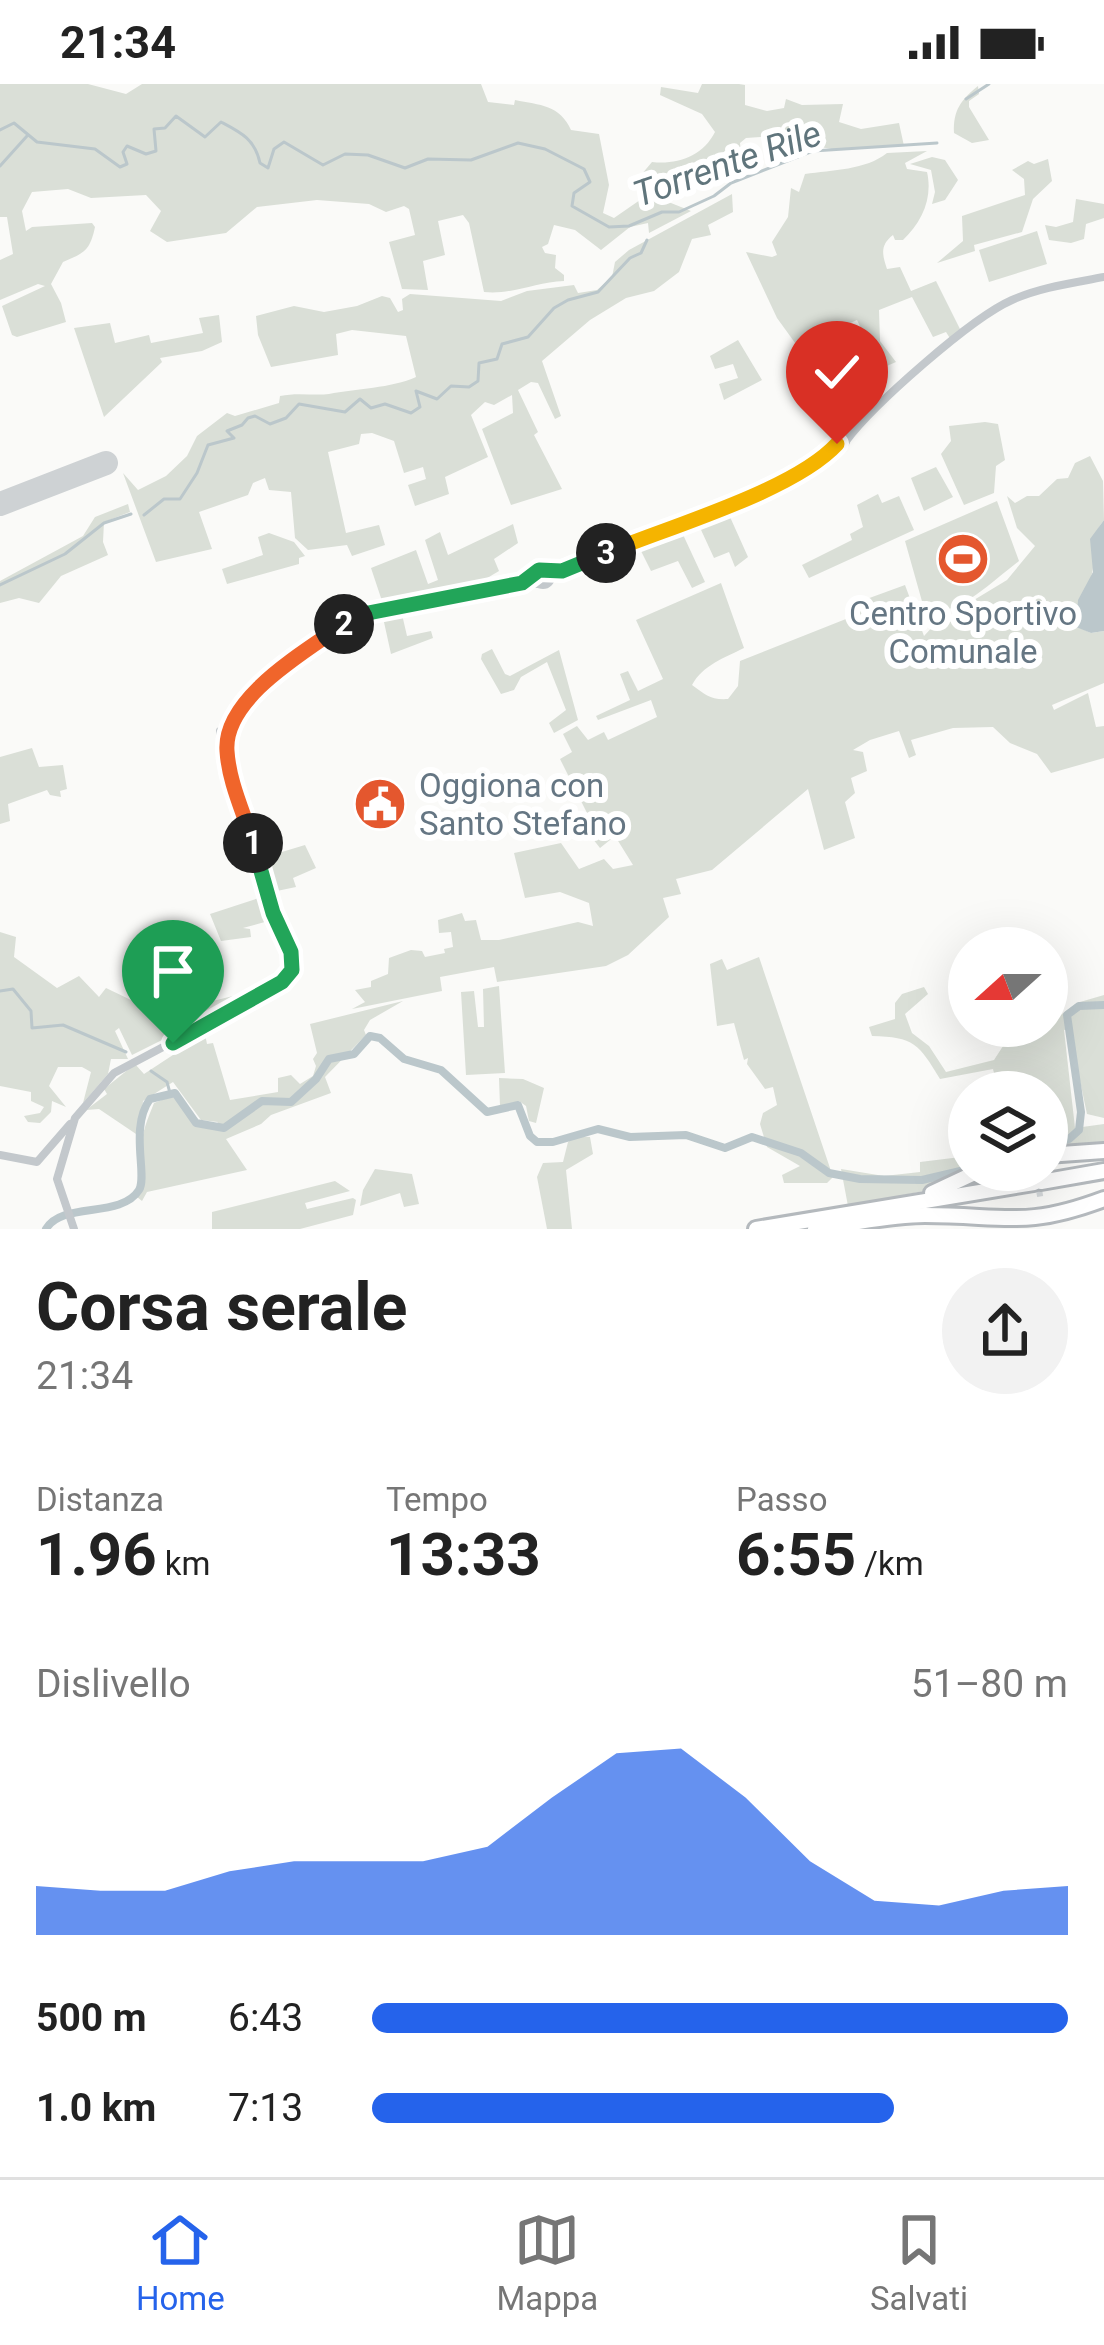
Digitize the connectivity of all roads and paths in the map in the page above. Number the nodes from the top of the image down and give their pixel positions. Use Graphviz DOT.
graph roads {
  1 [pos="1104,277"];
  2 [pos="88,1102"];
  3 [pos="66,1136"];
  4 [pos="1104,1151"];
  5 [pos="1068,1154"];
  6 [pos="0,1155"];
  7 [pos="1104,1175"];
  8 [pos="948,1185"];
  9 [pos="1104,1198"];
  10 [pos="70,1221"];
  11 [pos="804,1226"];
  12 [pos="756,1229"];
  1 -- 2 [label="street"];
  2 -- 3 [label="street"];
  2 -- 3 [label="street"];
  3 -- 6 [label="street"];
  3 -- 10 [label="street"];
  4 -- 5 [label="highway"];
  7 -- 11 [label="highway"];
  8 -- 11 [label="highway"];
  9 -- 11 [label="highway"];
  11 -- 12 [label="highway"];
}
